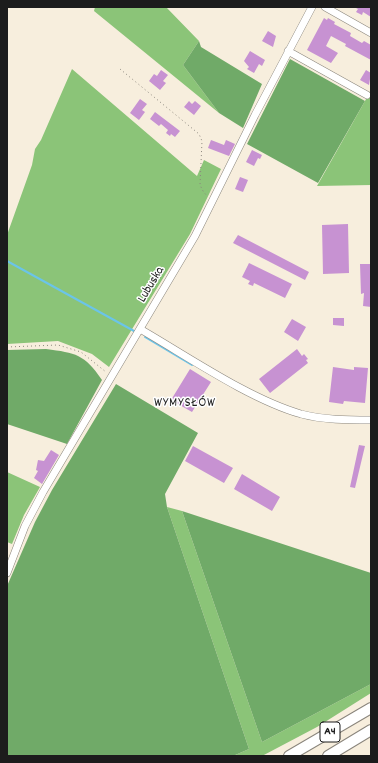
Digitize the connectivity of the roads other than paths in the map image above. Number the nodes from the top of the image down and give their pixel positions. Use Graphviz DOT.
graph roads {
  1 [pos="312,7"];
  2 [pos="325,7"];
  3 [pos="371,33"];
  4 [pos="288,51"];
  5 [pos="366,95"];
  6 [pos="140,329"];
  7 [pos="371,420"];
  8 [pos="7,573"];
  9 [pos="371,708"];
  10 [pos="371,730"];
  11 [pos="289,756"];
  12 [pos="328,756"];
  1 -- 4 [label="street, Lubuska"];
  2 -- 3 [label="street"];
  4 -- 5 [label="street"];
  4 -- 6 [label="street, Lubuska"];
  6 -- 7 [label="street"];
  6 -- 8 [label="street, Lubuska"];
  9 -- 11 [label="highway, A4"];
  10 -- 12 [label="highway, A4"];
}
